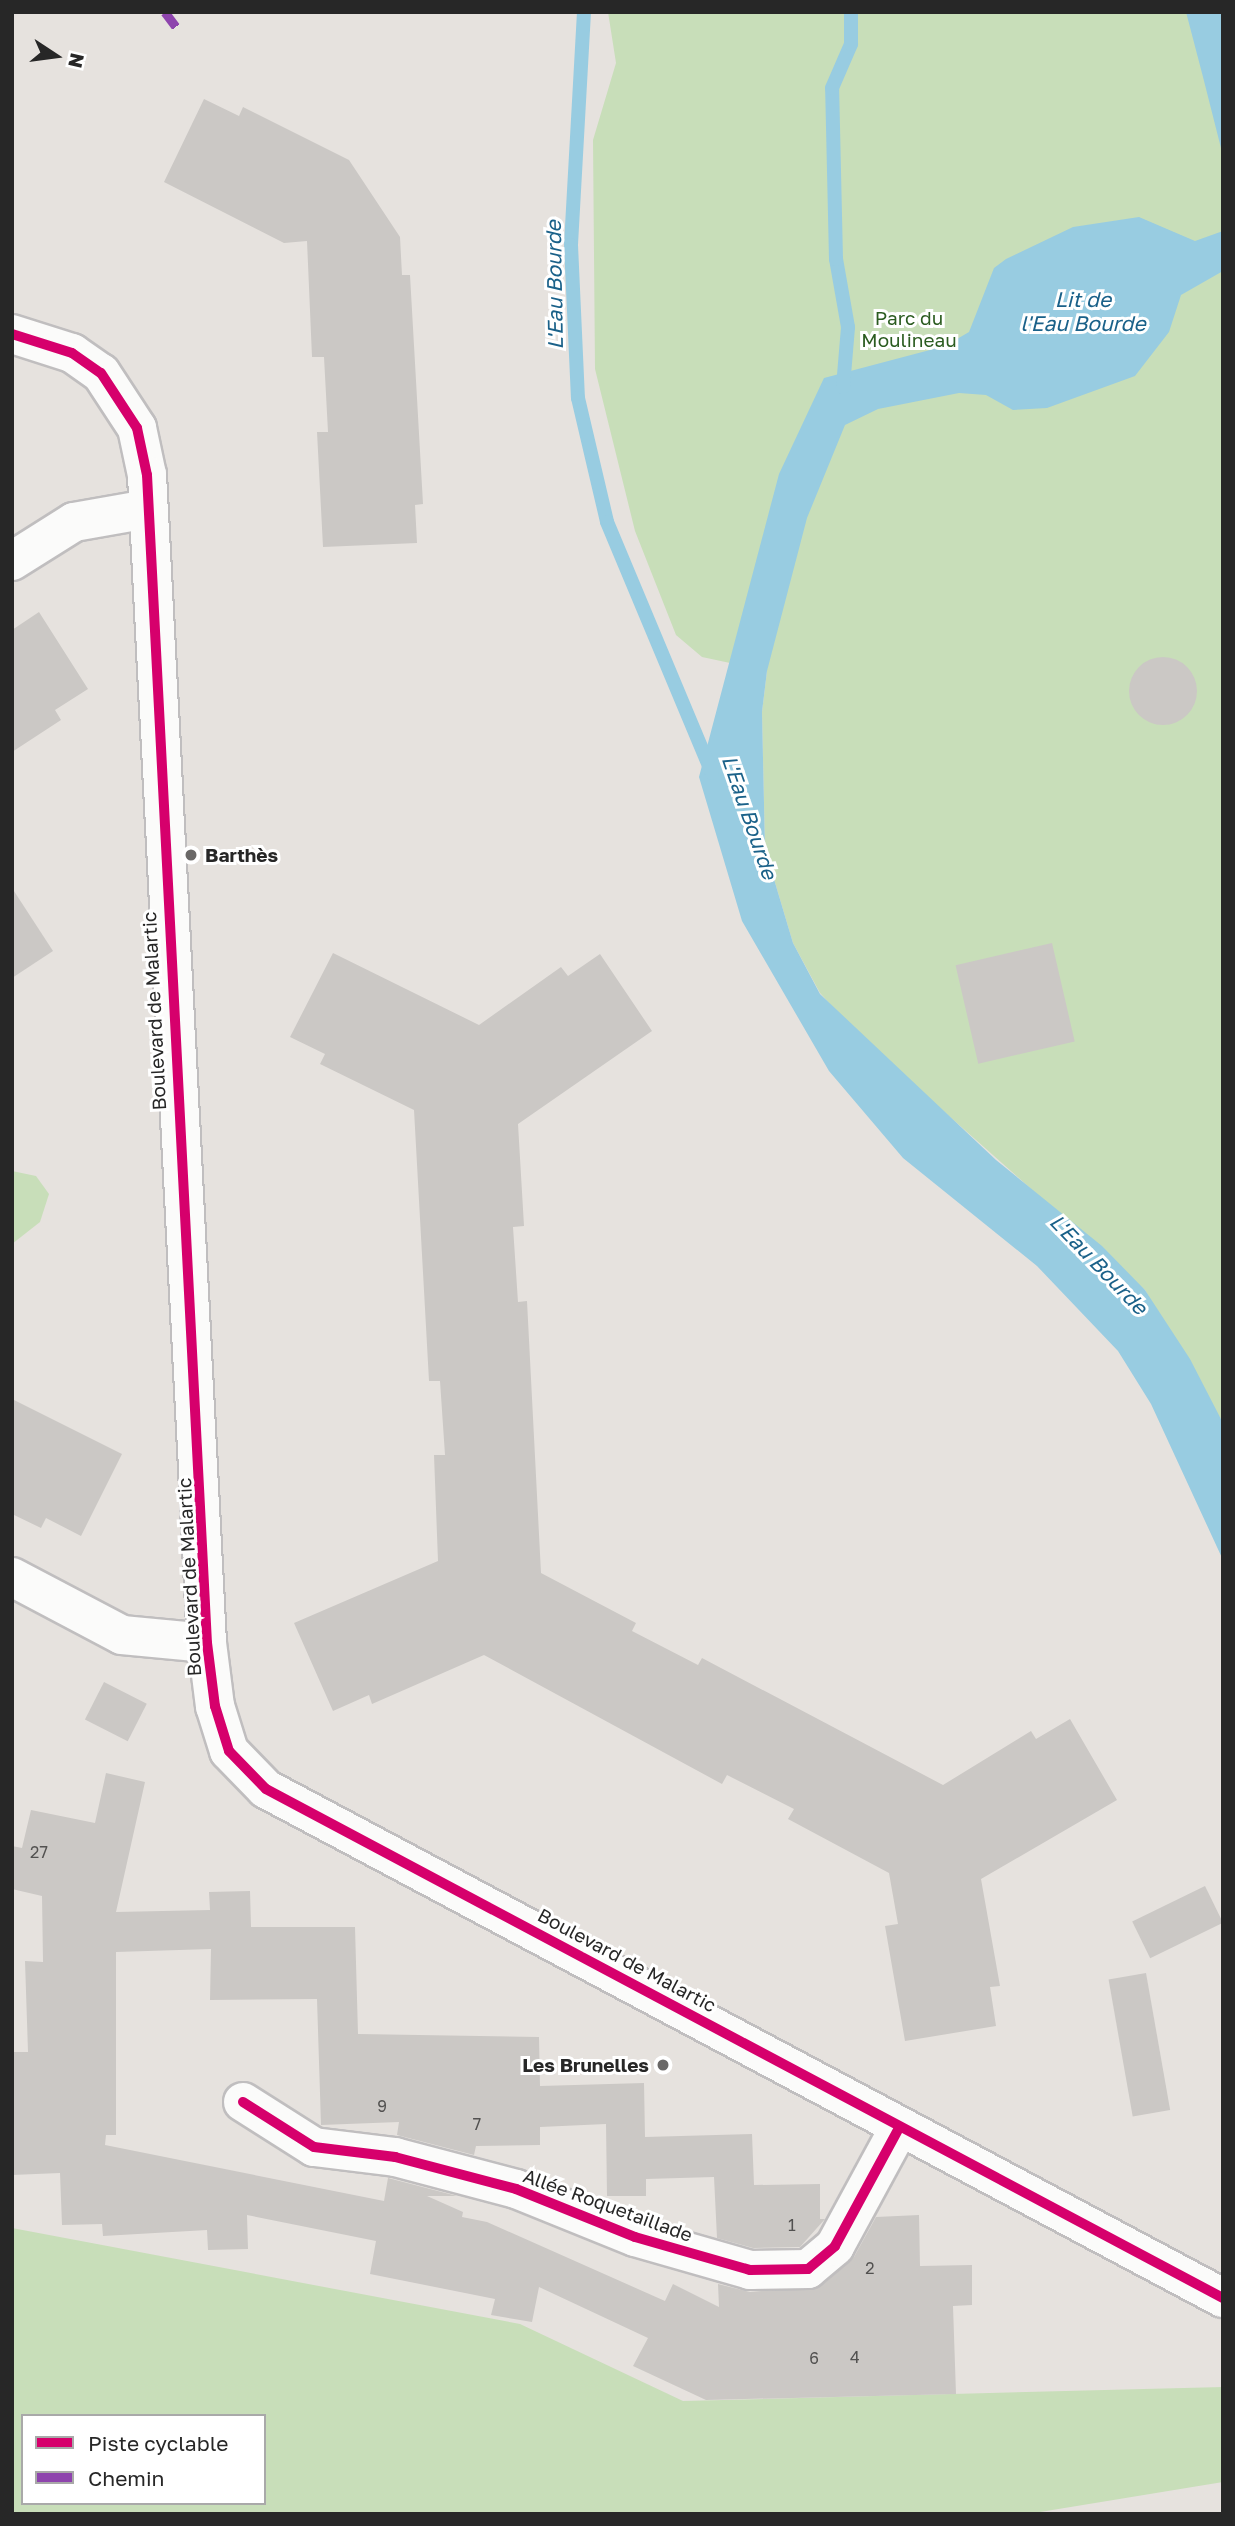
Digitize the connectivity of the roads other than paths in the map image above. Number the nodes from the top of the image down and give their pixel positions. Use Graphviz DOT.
graph roads {
  1 [pos="12,334"];
  2 [pos="148,509"];
  3 [pos="12,561"];
  4 [pos="12,1577"];
  5 [pos="208,1643"];
  6 [pos="243,2102"];
  7 [pos="899,2128"];
  8 [pos="1223,2298"];
  1 -- 2 [label="street, Boulevard de Malartic"];
  2 -- 3 [label="street"];
  2 -- 5 [label="street, Boulevard de Malartic"];
  4 -- 5 [label="street"];
  5 -- 7 [label="street, Boulevard de Malartic"];
  6 -- 7 [label="street, Allée Roquetaillade"];
  7 -- 8 [label="street, Boulevard de Malartic"];
}
